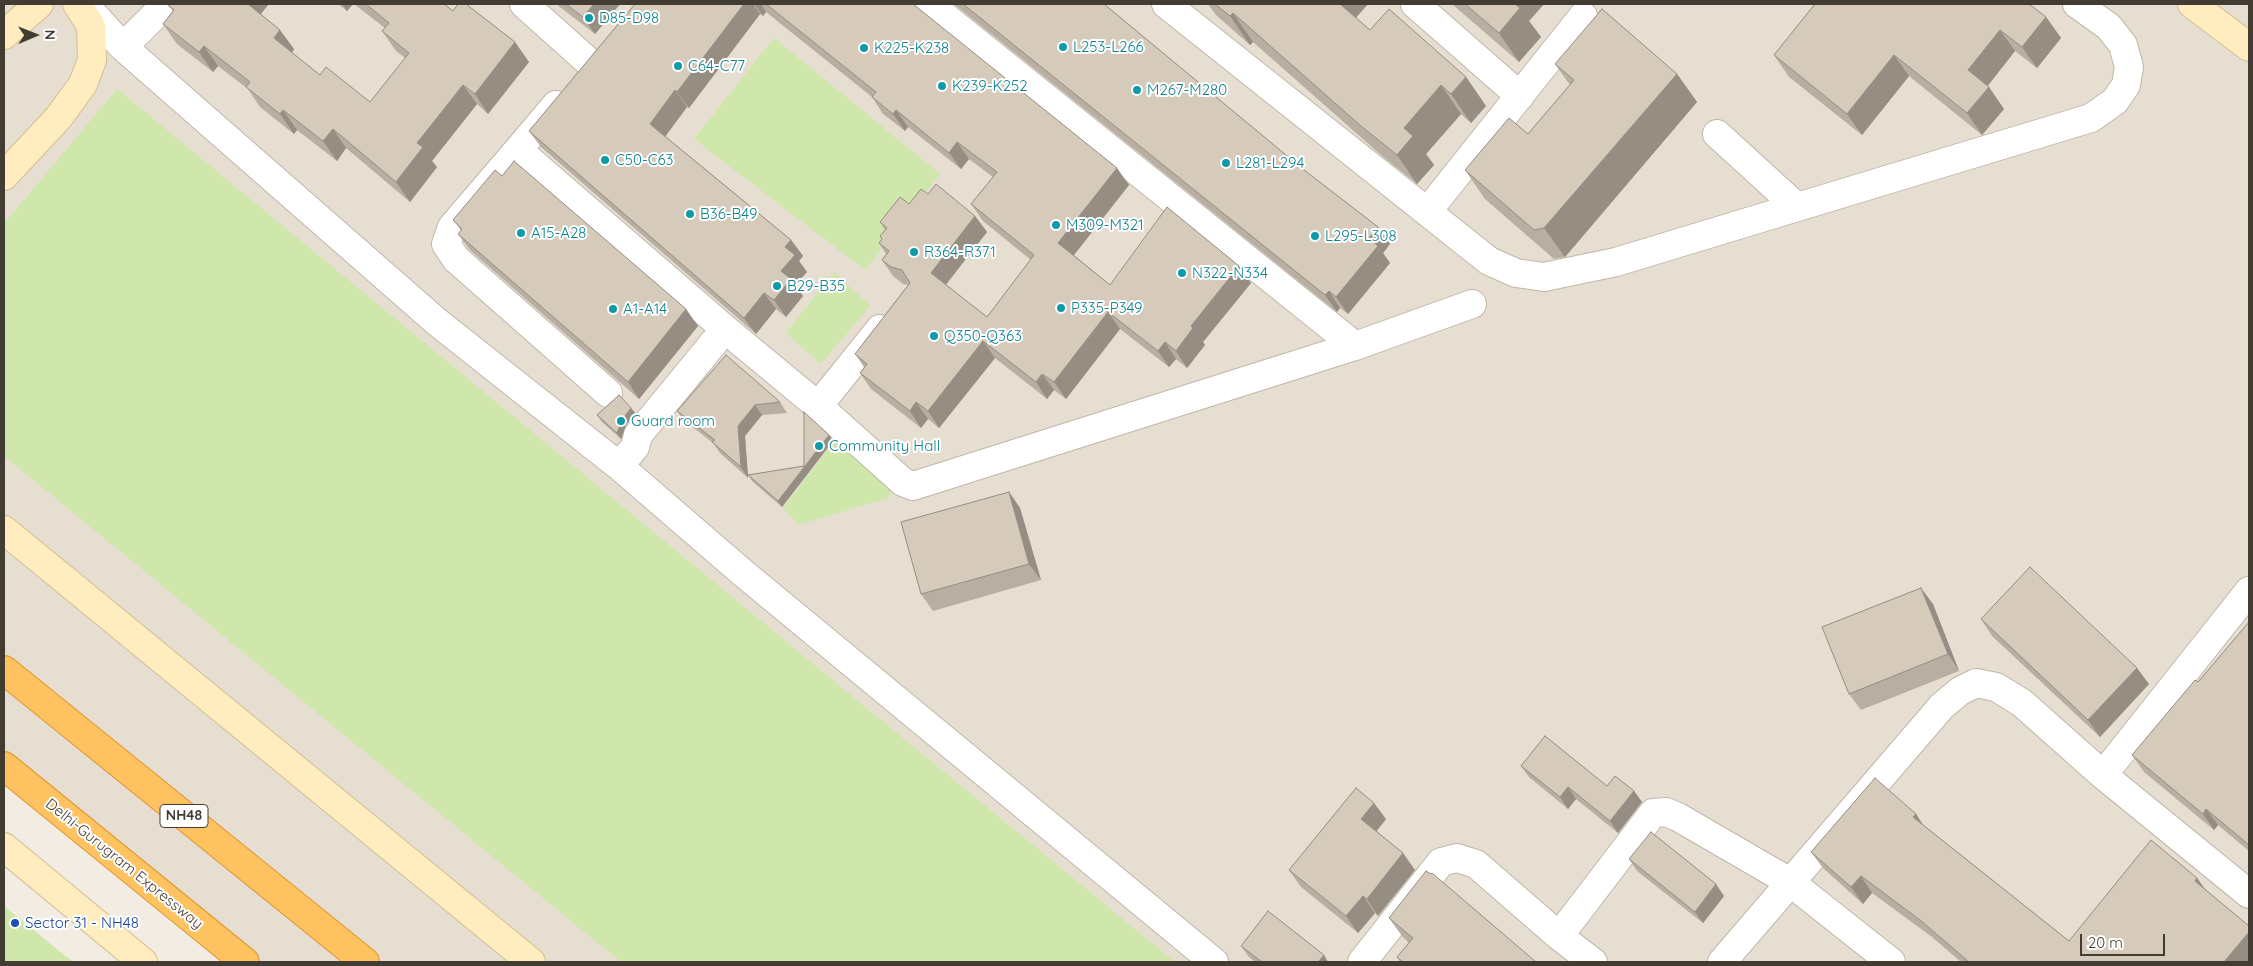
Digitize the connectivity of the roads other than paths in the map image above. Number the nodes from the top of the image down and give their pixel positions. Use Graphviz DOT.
graph roads {
  1 [pos="38,4"];
  2 [pos="77,4"];
  3 [pos="84,4"];
  4 [pos="166,4"];
  5 [pos="524,4"];
  6 [pos="929,4"];
  7 [pos="1166,4"];
  8 [pos="1415,4"];
  9 [pos="2077,4"];
  10 [pos="2192,4"];
  11 [pos="1195,13"];
  12 [pos="1583,16"];
  13 [pos="4,35"];
  14 [pos="609,41"];
  15 [pos="123,47"];
  16 [pos="2249,47"];
  17 [pos="590,63"];
  18 [pos="1520,96"];
  19 [pos="1717,134"];
  20 [pos="518,150"];
  21 [pos="4,176"];
  22 [pos="1797,207"];
  23 [pos="1427,212"];
  24 [pos="1472,304"];
  25 [pos="898,306"];
  26 [pos="730,334"];
  27 [pos="1355,346"];
  28 [pos="608,393"];
  29 [pos="818,406"];
  30 [pos="627,456"];
  31 [pos="4,530"];
  32 [pos="2249,591"];
  33 [pos="4,670"];
  34 [pos="4,766"];
  35 [pos="2103,775"];
  36 [pos="4,847"];
  37 [pos="1790,882"];
  38 [pos="2249,894"];
  39 [pos="1559,936"];
  40 [pos="142,962"];
  41 [pos="245,962"];
  42 [pos="365,962"];
  43 [pos="531,962"];
  44 [pos="1214,962"];
  45 [pos="1362,962"];
  46 [pos="1593,962"];
  47 [pos="1722,962"];
  48 [pos="1891,962"];
  1 -- 13 [label="main road"];
  2 -- 21 [label="main road"];
  3 -- 15 [label="street"];
  4 -- 15 [label="street"];
  5 -- 17 [label="street"];
  6 -- 27 [label="street"];
  7 -- 11 [label="street"];
  8 -- 18 [label="street"];
  9 -- 22 [label="street"];
  10 -- 16 [label="main road"];
  11 -- 23 [label="street"];
  12 -- 18 [label="street"];
  14 -- 17 [label="street"];
  15 -- 30 [label="street"];
  17 -- 20 [label="street"];
  18 -- 23 [label="street"];
  19 -- 22 [label="street"];
  20 -- 26 [label="street"];
  20 -- 28 [label="street"];
  22 -- 23 [label="street"];
  24 -- 27 [label="street"];
  25 -- 29 [label="street"];
  26 -- 29 [label="street"];
  26 -- 30 [label="street"];
  27 -- 29 [label="street"];
  30 -- 44 [label="street"];
  31 -- 43 [label="main road"];
  32 -- 35 [label="street"];
  33 -- 42 [label="highway, NH48"];
  34 -- 41 [label="highway, Delhi-Gurugram Expressway"];
  35 -- 37 [label="street"];
  35 -- 38 [label="street"];
  36 -- 40 [label="main road"];
  37 -- 39 [label="street"];
  37 -- 47 [label="street"];
  37 -- 48 [label="street"];
  39 -- 45 [label="street"];
  39 -- 46 [label="street"];
}
